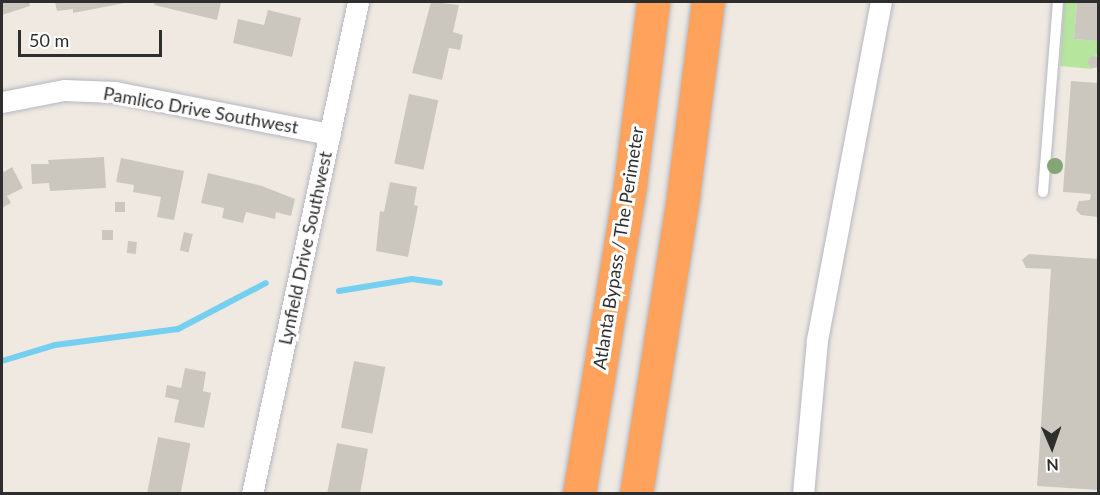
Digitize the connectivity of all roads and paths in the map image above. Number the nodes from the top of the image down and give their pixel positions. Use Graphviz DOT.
graph roads {
  1 [pos="358,2"];
  2 [pos="653,2"];
  3 [pos="708,2"];
  4 [pos="881,2"];
  5 [pos="1058,2"];
  6 [pos="2,102"];
  7 [pos="330,134"];
  8 [pos="1043,192"];
  9 [pos="252,494"];
  10 [pos="579,494"];
  11 [pos="636,494"];
  12 [pos="803,494"];
  1 -- 7 [label="street, Lynfield Drive Southwest"];
  2 -- 10 [label="highway, Atlanta Bypass / The Perimeter"];
  3 -- 11 [label="highway"];
  4 -- 12 [label="street"];
  5 -- 8 [label="lane"];
  6 -- 7 [label="street, Pamlico Drive Southwest"];
  7 -- 9 [label="street, Lynfield Drive Southwest"];
}
